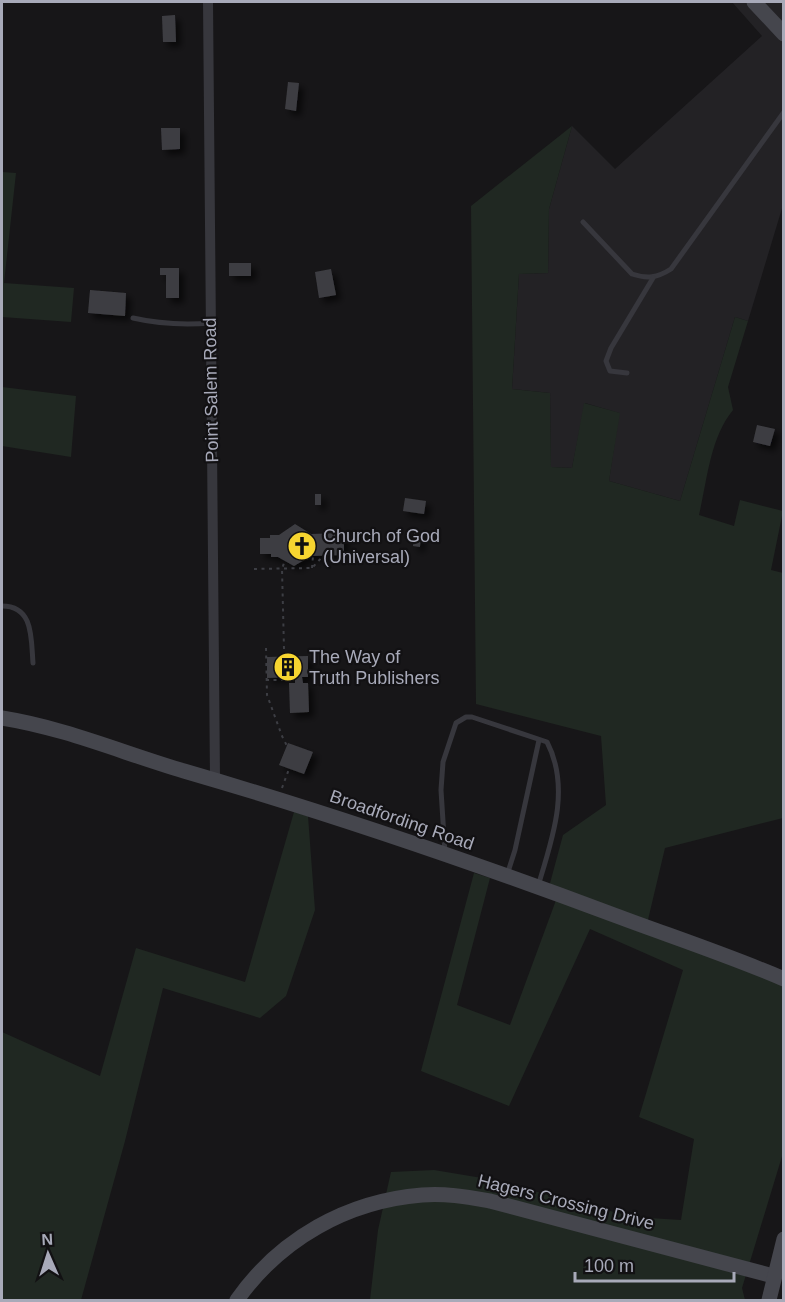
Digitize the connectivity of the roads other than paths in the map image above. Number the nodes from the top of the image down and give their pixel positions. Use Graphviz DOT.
graph roads {
  1 [pos="208,2"];
  2 [pos="754,2"];
  3 [pos="783,34"];
  4 [pos="783,112"];
  5 [pos="583,222"];
  6 [pos="653,278"];
  7 [pos="133,318"];
  8 [pos="211,323"];
  9 [pos="627,373"];
  10 [pos="2,606"];
  11 [pos="33,663"];
  12 [pos="2,718"];
  13 [pos="539,740"];
  14 [pos="215,779"];
  15 [pos="445,855"];
  16 [pos="506,876"];
  17 [pos="538,886"];
  18 [pos="783,979"];
  19 [pos="783,1239"];
  20 [pos="778,1278"];
  21 [pos="237,1300"];
  22 [pos="769,1300"];
  1 -- 8 [label="street, Point Salem Road"];
  2 -- 3 [label="street"];
  4 -- 6 [label="lane"];
  5 -- 6 [label="lane"];
  6 -- 9 [label="lane"];
  7 -- 8 [label="lane"];
  8 -- 14 [label="street, Point Salem Road"];
  10 -- 11 [label="lane"];
  12 -- 14 [label="street, Broadfording Road"];
  13 -- 15 [label="lane"];
  13 -- 16 [label="lane"];
  13 -- 17 [label="lane"];
  14 -- 15 [label="street, Broadfording Road"];
  15 -- 16 [label="street, Broadfording Road"];
  16 -- 17 [label="street, Broadfording Road"];
  17 -- 18 [label="street, Broadfording Road"];
  19 -- 20 [label="street"];
  20 -- 21 [label="street, Hagers Crossing Drive"];
  20 -- 22 [label="street"];
}
